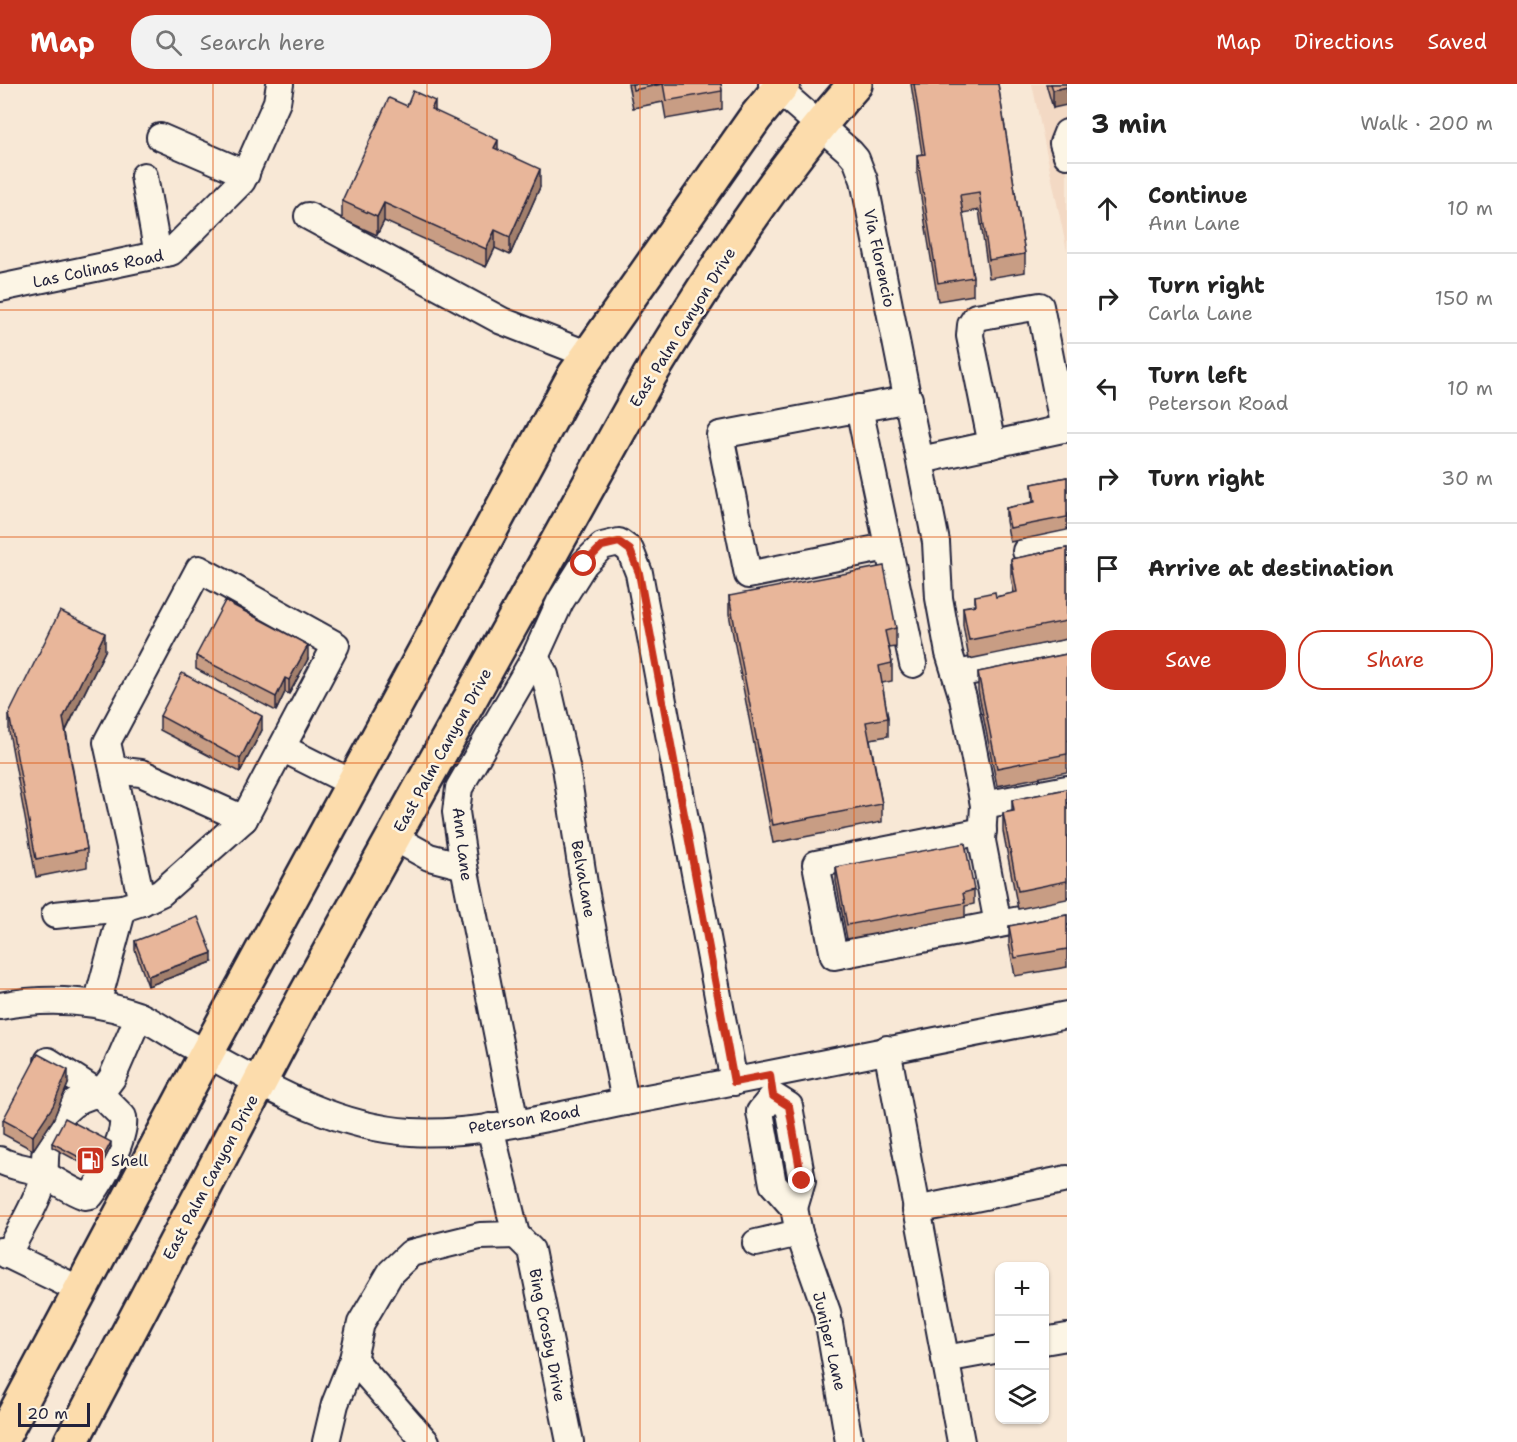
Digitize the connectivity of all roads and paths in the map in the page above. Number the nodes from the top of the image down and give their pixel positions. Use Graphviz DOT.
graph roads {
  1 [pos="280,84"];
  2 [pos="855,84"];
  3 [pos="778,86"];
  4 [pos="820,126"];
  5 [pos="1067,133"];
  6 [pos="160,137"];
  7 [pos="1067,155"];
  8 [pos="246,174"];
  9 [pos="144,176"];
  10 [pos="308,216"];
  11 [pos="158,255"];
  12 [pos="0,288"];
  13 [pos="589,355"];
  14 [pos="909,399"];
  15 [pos="859,408"];
  16 [pos="1065,428"];
  17 [pos="992,445"];
  18 [pos="921,460"];
  19 [pos="1067,543"];
  20 [pos="887,547"];
  21 [pos="1026,551"];
  22 [pos="1067,653"];
  23 [pos="535,657"];
  24 [pos="913,664"];
  25 [pos="956,674"];
  26 [pos="282,748"];
  27 [pos="114,770"];
  28 [pos="354,783"];
  29 [pos="1067,789"];
  30 [pos="984,805"];
  31 [pos="244,819"];
  32 [pos="983,831"];
  33 [pos="393,837"];
  34 [pos="464,866"];
  35 [pos="132,905"];
  36 [pos="1067,911"];
  37 [pos="55,915"];
  38 [pos="998,924"];
  39 [pos="97,1004"];
  40 [pos="0,1006"];
  41 [pos="1067,1015"];
  42 [pos="139,1016"];
  43 [pos="887,1049"];
  44 [pos="206,1054"];
  45 [pos="48,1061"];
  46 [pos="260,1082"];
  47 [pos="734,1082"];
  48 [pos="771,1085"];
  49 [pos="100,1094"];
  50 [pos="625,1102"];
  51 [pos="515,1123"];
  52 [pos="490,1127"];
  53 [pos="0,1160"];
  54 [pos="44,1174"];
  55 [pos="1067,1179"];
  56 [pos="916,1210"];
  57 [pos="799,1233"];
  58 [pos="516,1235"];
  59 [pos="756,1242"];
  60 [pos="4,1253"];
  61 [pos="80,1290"];
  62 [pos="1067,1337"];
  63 [pos="1049,1340"];
  64 [pos="995,1350"];
  65 [pos="353,1359"];
  66 [pos="945,1359"];
  67 [pos="0,1442"];
  68 [pos="71,1442"];
  69 [pos="326,1442"];
  70 [pos="426,1442"];
  71 [pos="570,1442"];
  72 [pos="849,1442"];
  73 [pos="961,1442"];
  1 -- 8 [label="street, Las Colinas Road"];
  2 -- 4 [label="main road, East Palm Canyon Drive"];
  3 -- 4 [label="street, Via Florencio"];
  3 -- 13 [label="main road"];
  4 -- 14 [label="street, Via Florencio"];
  4 -- 33 [label="main road, East Palm Canyon Drive"];
  5 -- 7 [label="street"];
  6 -- 8 [label="street"];
  8 -- 11 [label="street, Las Colinas Road"];
  9 -- 11 [label="street"];
  10 -- 13 [label="street"];
  11 -- 12 [label="street, Las Colinas Road"];
  13 -- 28 [label="main road"];
  14 -- 15 [label="street"];
  14 -- 18 [label="street, Via Florencio"];
  15 -- 20 [label="street"];
  15 -- 20 [label="street"];
  16 -- 17 [label="street"];
  16 -- 17 [label="street"];
  17 -- 18 [label="street"];
  18 -- 25 [label="street, Via Florencio"];
  19 -- 21 [label="street"];
  20 -- 24 [label="street"];
  22 -- 25 [label="street"];
  23 -- 34 [label="street, Ann Lane"];
  23 -- 47 [label="street, Ann Lane"];
  23 -- 50 [label="street, BelvaLane"];
  25 -- 30 [label="street, Via Florencio"];
  26 -- 27 [label="street"];
  26 -- 28 [label="street"];
  26 -- 31 [label="street"];
  27 -- 31 [label="street"];
  27 -- 35 [label="street"];
  28 -- 44 [label="main road"];
  29 -- 30 [label="street"];
  30 -- 32 [label="street, Via Florencio"];
  31 -- 35 [label="street"];
  32 -- 38 [label="street, Via Florencio"];
  32 -- 38 [label="street"];
  33 -- 34 [label="street"];
  33 -- 46 [label="main road, East Palm Canyon Drive"];
  34 -- 51 [label="street, Ann Lane"];
  35 -- 37 [label="street"];
  35 -- 39 [label="street"];
  36 -- 38 [label="street"];
  39 -- 40 [label="street, Peterson Road"];
  39 -- 42 [label="street, Peterson Road"];
  41 -- 43 [label="street, Peterson Road"];
  42 -- 44 [label="street, Peterson Road"];
  42 -- 49 [label="street"];
  43 -- 48 [label="street, Peterson Road"];
  43 -- 56 [label="street"];
  44 -- 46 [label="street, Peterson Road"];
  44 -- 61 [label="main road"];
  45 -- 49 [label="street"];
  46 -- 52 [label="street, Peterson Road"];
  46 -- 68 [label="main road, East Palm Canyon Drive"];
  47 -- 48 [label="street, Peterson Road"];
  47 -- 50 [label="street, Peterson Road"];
  48 -- 57 [label="street, Juniper Lane"];
  49 -- 54 [label="street"];
  49 -- 54 [label="street"];
  50 -- 51 [label="street, Peterson Road"];
  51 -- 52 [label="street, Peterson Road"];
  52 -- 58 [label="street"];
  53 -- 54 [label="street"];
  54 -- 60 [label="street"];
  55 -- 56 [label="street"];
  56 -- 66 [label="street"];
  57 -- 59 [label="street"];
  57 -- 72 [label="street, Juniper Lane"];
  58 -- 65 [label="street"];
  58 -- 71 [label="street, Bing Crosby Drive"];
  60 -- 61 [label="street"];
  61 -- 67 [label="main road"];
  62 -- 63 [label="street"];
  64 -- 66 [label="street"];
  65 -- 69 [label="street"];
  65 -- 70 [label="street"];
  66 -- 73 [label="street"];
}
